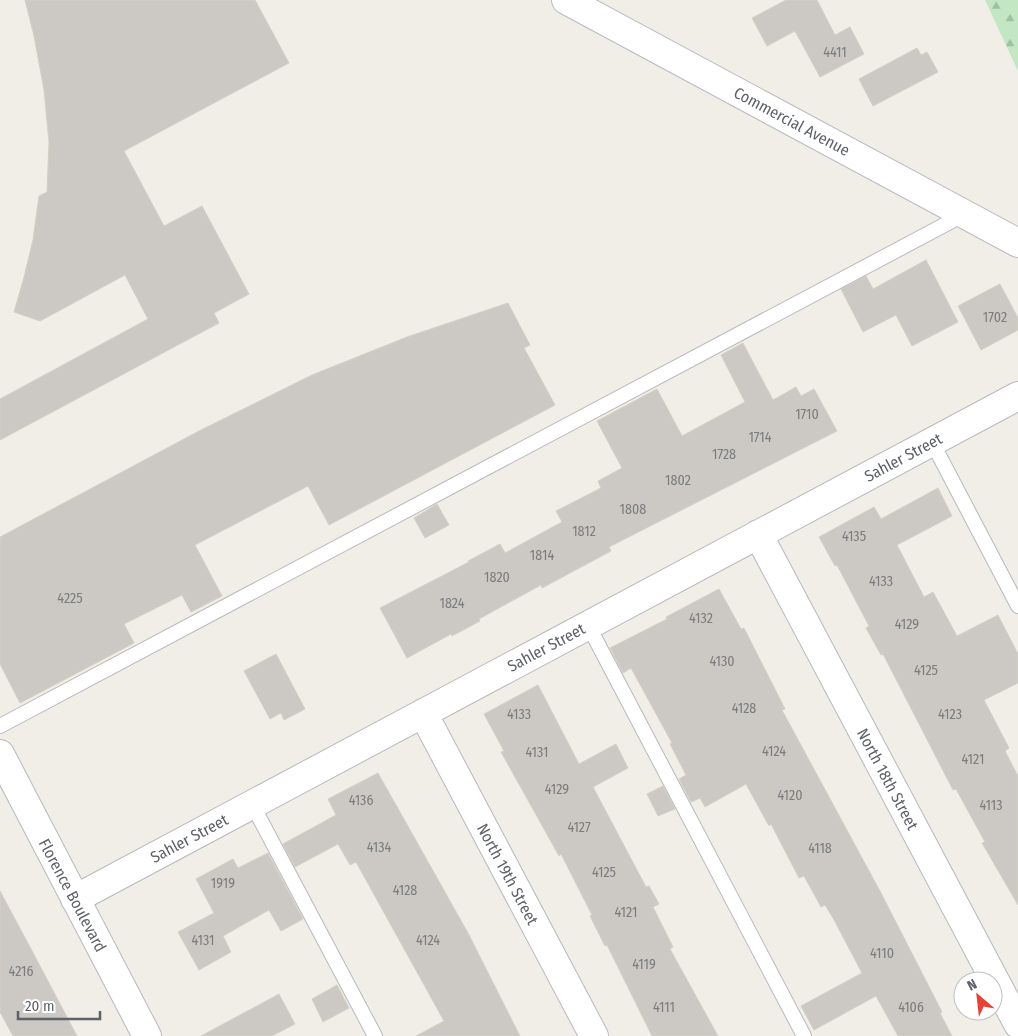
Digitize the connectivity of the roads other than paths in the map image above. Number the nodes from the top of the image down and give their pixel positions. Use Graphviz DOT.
graph roads {
  1 [pos="566,0"];
  2 [pos="965,214"];
  3 [pos="1018,243"];
  4 [pos="1018,396"];
  5 [pos="932,442"];
  6 [pos="758,534"];
  7 [pos="1018,606"];
  8 [pos="588,625"];
  9 [pos="423,713"];
  10 [pos="0,726"];
  11 [pos="0,754"];
  12 [pos="252,804"];
  13 [pos="75,899"];
  14 [pos="1018,1024"];
  15 [pos="147,1036"];
  16 [pos="375,1036"];
  17 [pos="594,1036"];
  18 [pos="804,1036"];
  1 -- 2 [label="street, Commercial Avenue"];
  2 -- 3 [label="street, Commercial Avenue"];
  2 -- 10 [label="lane"];
  4 -- 5 [label="street, Sahler Street"];
  5 -- 6 [label="street, Sahler Street"];
  5 -- 7 [label="lane"];
  6 -- 8 [label="street, Sahler Street"];
  6 -- 14 [label="street, North 18th Street"];
  8 -- 9 [label="street, Sahler Street"];
  8 -- 18 [label="lane"];
  9 -- 12 [label="street, Sahler Street"];
  9 -- 17 [label="street, North 19th Street"];
  11 -- 13 [label="street, Florence Boulevard"];
  12 -- 13 [label="street, Sahler Street"];
  12 -- 16 [label="lane"];
  13 -- 15 [label="street, Florence Boulevard"];
}
